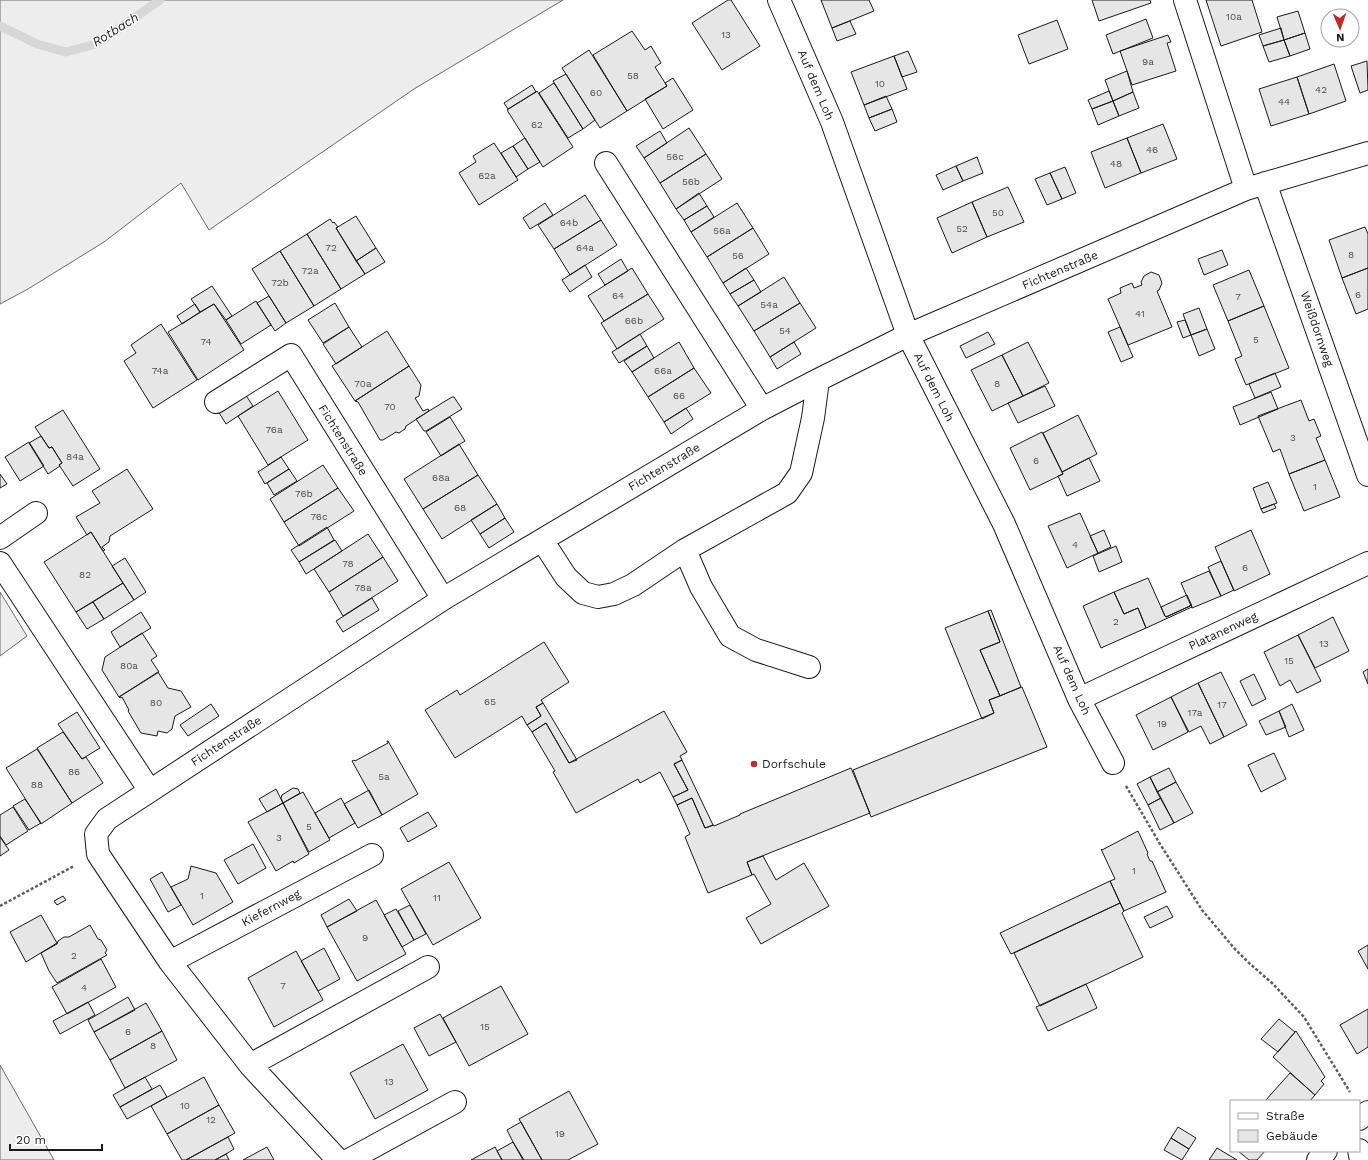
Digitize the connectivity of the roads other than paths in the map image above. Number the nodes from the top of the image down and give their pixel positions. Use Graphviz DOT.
graph roads {
  1 [pos="779,0"];
  2 [pos="1185,0"];
  3 [pos="1368,153"];
  4 [pos="606,163"];
  5 [pos="1255,186"];
  6 [pos="908,335"];
  7 [pos="818,380"];
  8 [pos="216,402"];
  9 [pos="762,409"];
  10 [pos="1368,475"];
  11 [pos="36,513"];
  12 [pos="0,538"];
  13 [pos="542,540"];
  14 [pos="686,550"];
  15 [pos="0,563"];
  16 [pos="1368,563"];
  17 [pos="442,599"];
  18 [pos="809,666"];
  19 [pos="1079,699"];
  20 [pos="1113,764"];
  21 [pos="150,791"];
  22 [pos="372,855"];
  23 [pos="170,962"];
  24 [pos="428,967"];
  25 [pos="250,1065"];
  26 [pos="455,1102"];
  27 [pos="1368,1112"];
  28 [pos="1360,1118"];
  29 [pos="1325,1152"];
  30 [pos="338,1160"];
  31 [pos="349,1160"];
  32 [pos="1318,1160"];
  1 -- 6 [label="street, Auf dem Loh"];
  2 -- 5 [label="street, Weißdornweg"];
  3 -- 5 [label="street, Fichtenstraße"];
  4 -- 9 [label="street"];
  5 -- 6 [label="street, Fichtenstraße"];
  5 -- 10 [label="street, Weißdornweg"];
  6 -- 7 [label="street, Fichtenstraße"];
  6 -- 19 [label="street, Auf dem Loh"];
  7 -- 9 [label="street, Fichtenstraße"];
  7 -- 14 [label="street"];
  8 -- 17 [label="street, Fichtenstraße"];
  9 -- 13 [label="street, Fichtenstraße"];
  11 -- 12 [label="street"];
  13 -- 14 [label="street"];
  13 -- 17 [label="street, Fichtenstraße"];
  14 -- 18 [label="street"];
  15 -- 21 [label="street"];
  16 -- 19 [label="street, Platanenweg"];
  17 -- 21 [label="street, Fichtenstraße"];
  19 -- 20 [label="street, Auf dem Loh"];
  21 -- 23 [label="street, Fichtenstraße"];
  22 -- 23 [label="street, Kiefernweg"];
  23 -- 25 [label="street"];
  24 -- 25 [label="street"];
  25 -- 30 [label="street"];
  26 -- 31 [label="street"];
  27 -- 28 [label="street"];
  29 -- 32 [label="street"];
}
